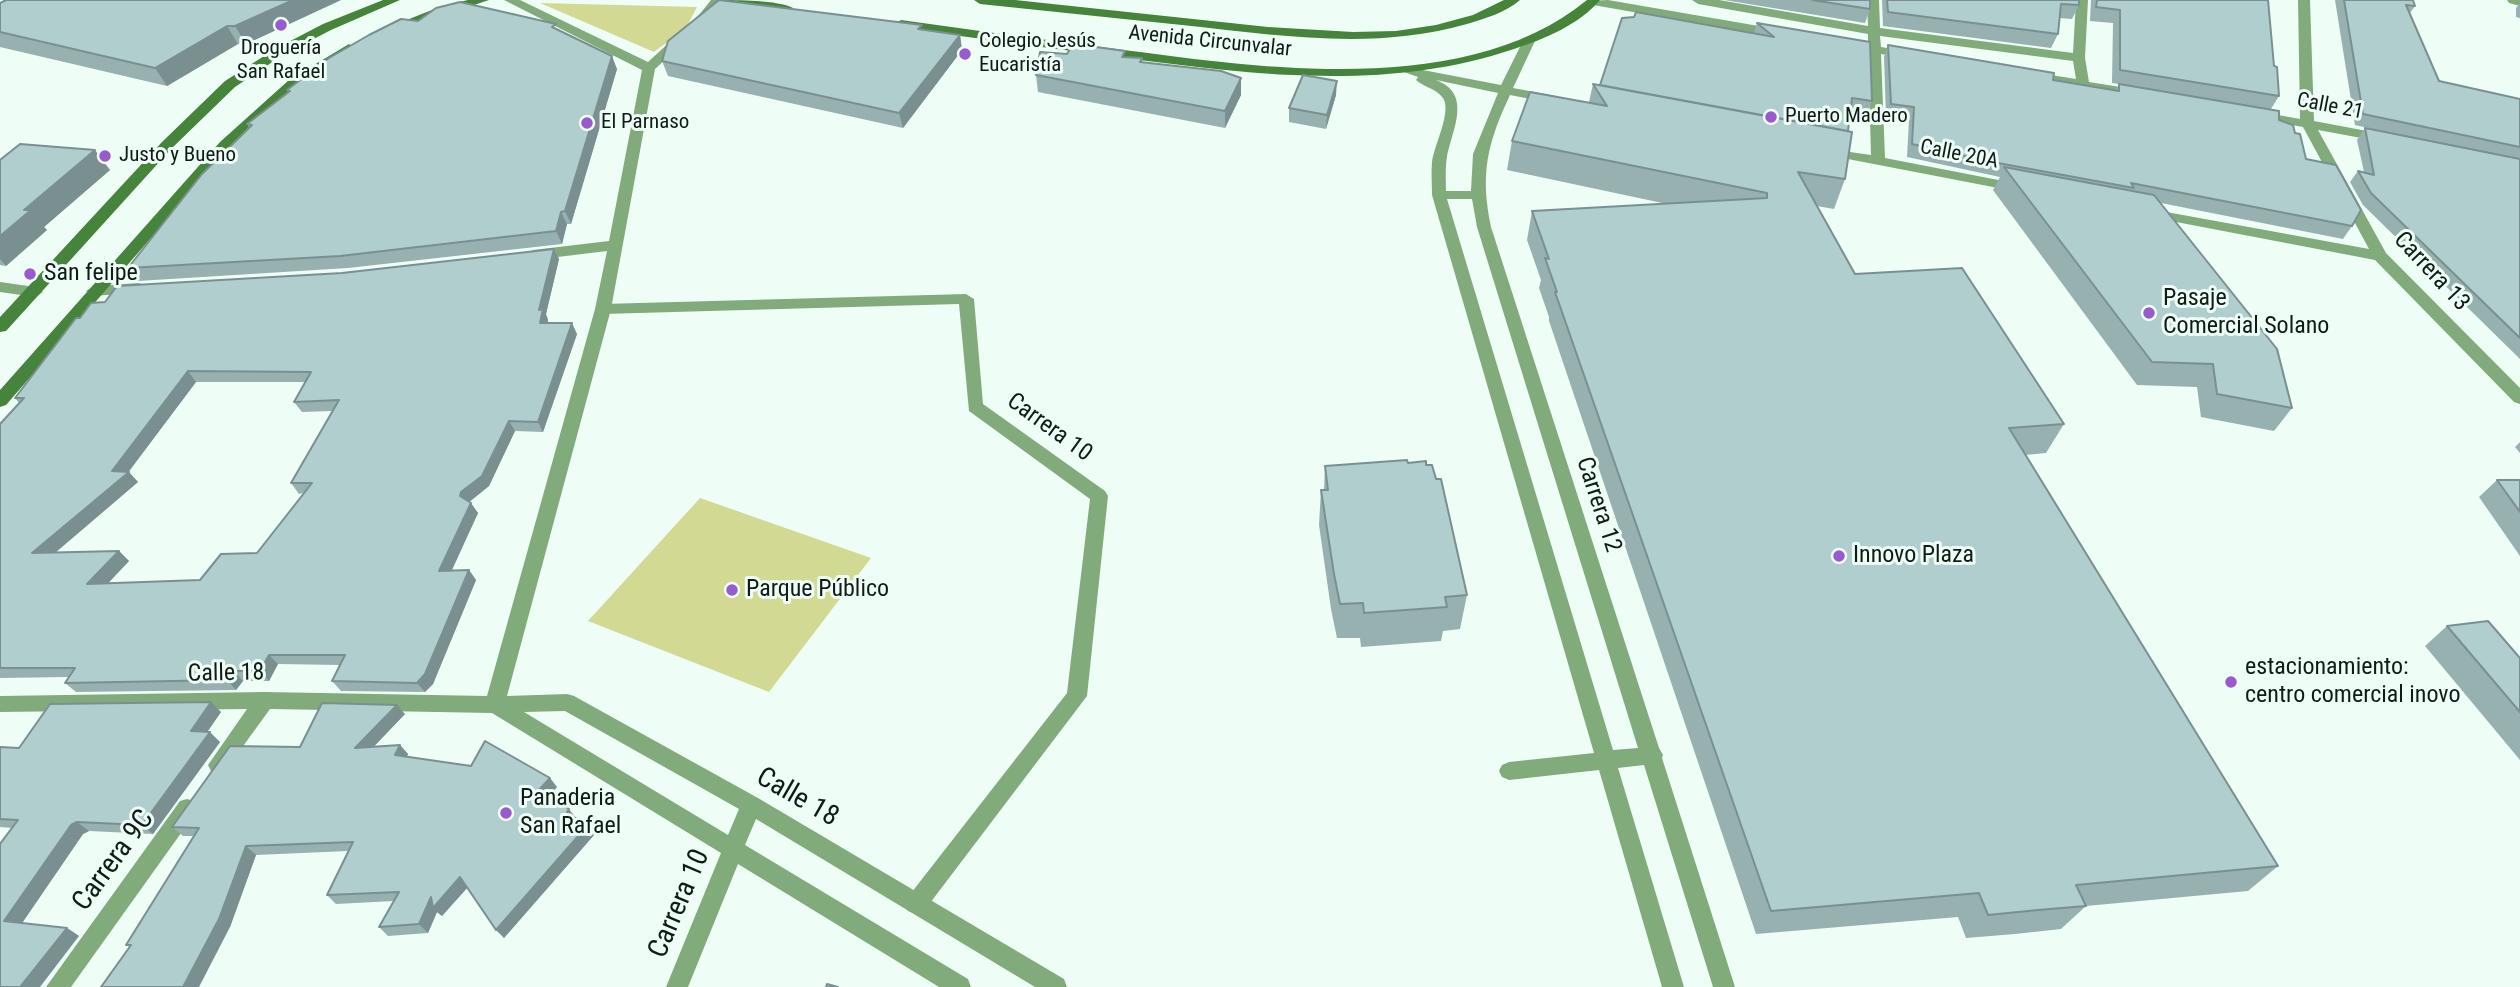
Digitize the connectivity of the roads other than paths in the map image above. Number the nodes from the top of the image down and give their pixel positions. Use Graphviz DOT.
graph roads {
  1 [pos="394,0"];
  2 [pos="483,0"];
  3 [pos="510,0"];
  4 [pos="717,0"];
  5 [pos="724,0"];
  6 [pos="980,0"];
  7 [pos="1514,0"];
  8 [pos="1699,0"];
  9 [pos="1873,0"];
  10 [pos="2082,0"];
  11 [pos="2304,0"];
  12 [pos="2513,0"];
  13 [pos="1594,1"];
  14 [pos="2520,2"];
  15 [pos="806,11"];
  16 [pos="888,22"];
  17 [pos="1874,31"];
  18 [pos="382,32"];
  19 [pos="1794,36"];
  20 [pos="361,41"];
  21 [pos="1529,41"];
  22 [pos="1834,43"];
  23 [pos="1874,50"];
  24 [pos="1927,58"];
  25 [pos="2079,58"];
  26 [pos="649,68"];
  27 [pos="1403,72"];
  28 [pos="2018,74"];
  29 [pos="2083,85"];
  30 [pos="1508,90"];
  31 [pos="2149,96"];
  32 [pos="1571,103"];
  33 [pos="2241,112"];
  34 [pos="2307,123"];
  35 [pos="2391,140"];
  36 [pos="1811,148"];
  37 [pos="1878,161"];
  38 [pos="2029,190"];
  39 [pos="1439,195"];
  40 [pos="1478,195"];
  41 [pos="2137,210"];
  42 [pos="615,245"];
  43 [pos="522,256"];
  44 [pos="2380,256"];
  45 [pos="0,287"];
  46 [pos="160,287"];
  47 [pos="94,291"];
  48 [pos="35,292"];
  49 [pos="603,309"];
  50 [pos="0,327"];
  51 [pos="2520,398"];
  52 [pos="0,401"];
  53 [pos="265,700"];
  54 [pos="0,704"];
  55 [pos="495,705"];
  56 [pos="1653,755"];
  57 [pos="1606,761"];
  58 [pos="1509,771"];
  59 [pos="751,805"];
  60 [pos="734,851"];
  61 [pos="916,904"];
  62 [pos="57,987"];
  63 [pos="677,987"];
  64 [pos="960,987"];
  65 [pos="1056,987"];
  66 [pos="1673,987"];
  67 [pos="1724,987"];
  1 -- 48 [label="main road"];
  2 -- 18 [label="main road"];
  3 -- 26 [label="street"];
  4 -- 26 [label="street"];
  5 -- 15 [label="main road"];
  6 -- 7 [label="main road, Avenida Circunvalar"];
  8 -- 17 [label="street"];
  9 -- 17 [label="street"];
  10 -- 25 [label="street"];
  11 -- 34 [label="street, Carrera 13"];
  12 -- 14 [label="street"];
  13 -- 19 [label="street"];
  13 -- 21 [label="main road, Avenida Circunvalar"];
  16 -- 27 [label="main road, Avenida Circunvalar"];
  17 -- 23 [label="street"];
  17 -- 25 [label="street"];
  20 -- 47 [label="main road"];
  21 -- 27 [label="main road, Avenida Circunvalar"];
  21 -- 30 [label="street, Carrera 12"];
  22 -- 23 [label="street"];
  23 -- 24 [label="street"];
  23 -- 37 [label="street"];
  25 -- 29 [label="street"];
  26 -- 42 [label="street"];
  27 -- 30 [label="street"];
  27 -- 39 [label="street"];
  28 -- 29 [label="street"];
  29 -- 31 [label="street"];
  30 -- 32 [label="street"];
  30 -- 40 [label="street, Carrera 12"];
  33 -- 34 [label="street, Calle 21"];
  34 -- 35 [label="street, Calle 21"];
  34 -- 44 [label="street, Carrera 13"];
  36 -- 37 [label="street, Calle 20A"];
  37 -- 38 [label="street, Calle 20A"];
  39 -- 40 [label="street"];
  39 -- 57 [label="street"];
  40 -- 56 [label="street, Carrera 12"];
  41 -- 44 [label="street"];
  42 -- 43 [label="street"];
  42 -- 49 [label="street"];
  44 -- 51 [label="street, Carrera 13"];
  45 -- 48 [label="street"];
  46 -- 47 [label="street"];
  47 -- 52 [label="main road"];
  48 -- 50 [label="main road"];
  49 -- 55 [label="street"];
  49 -- 61 [label="street, Carrera 10"];
  53 -- 54 [label="street, Calle 18"];
  53 -- 55 [label="street, Calle 18"];
  53 -- 62 [label="street, Carrera 9C"];
  55 -- 59 [label="street, Calle 18"];
  55 -- 60 [label="street"];
  56 -- 57 [label="street"];
  56 -- 67 [label="street, Carrera 12"];
  57 -- 58 [label="street"];
  57 -- 66 [label="street"];
  59 -- 60 [label="street, Carrera 10"];
  59 -- 61 [label="street, Calle 18"];
  60 -- 63 [label="street, Carrera 10"];
  60 -- 64 [label="street"];
  61 -- 65 [label="street, Calle 18"];
}
